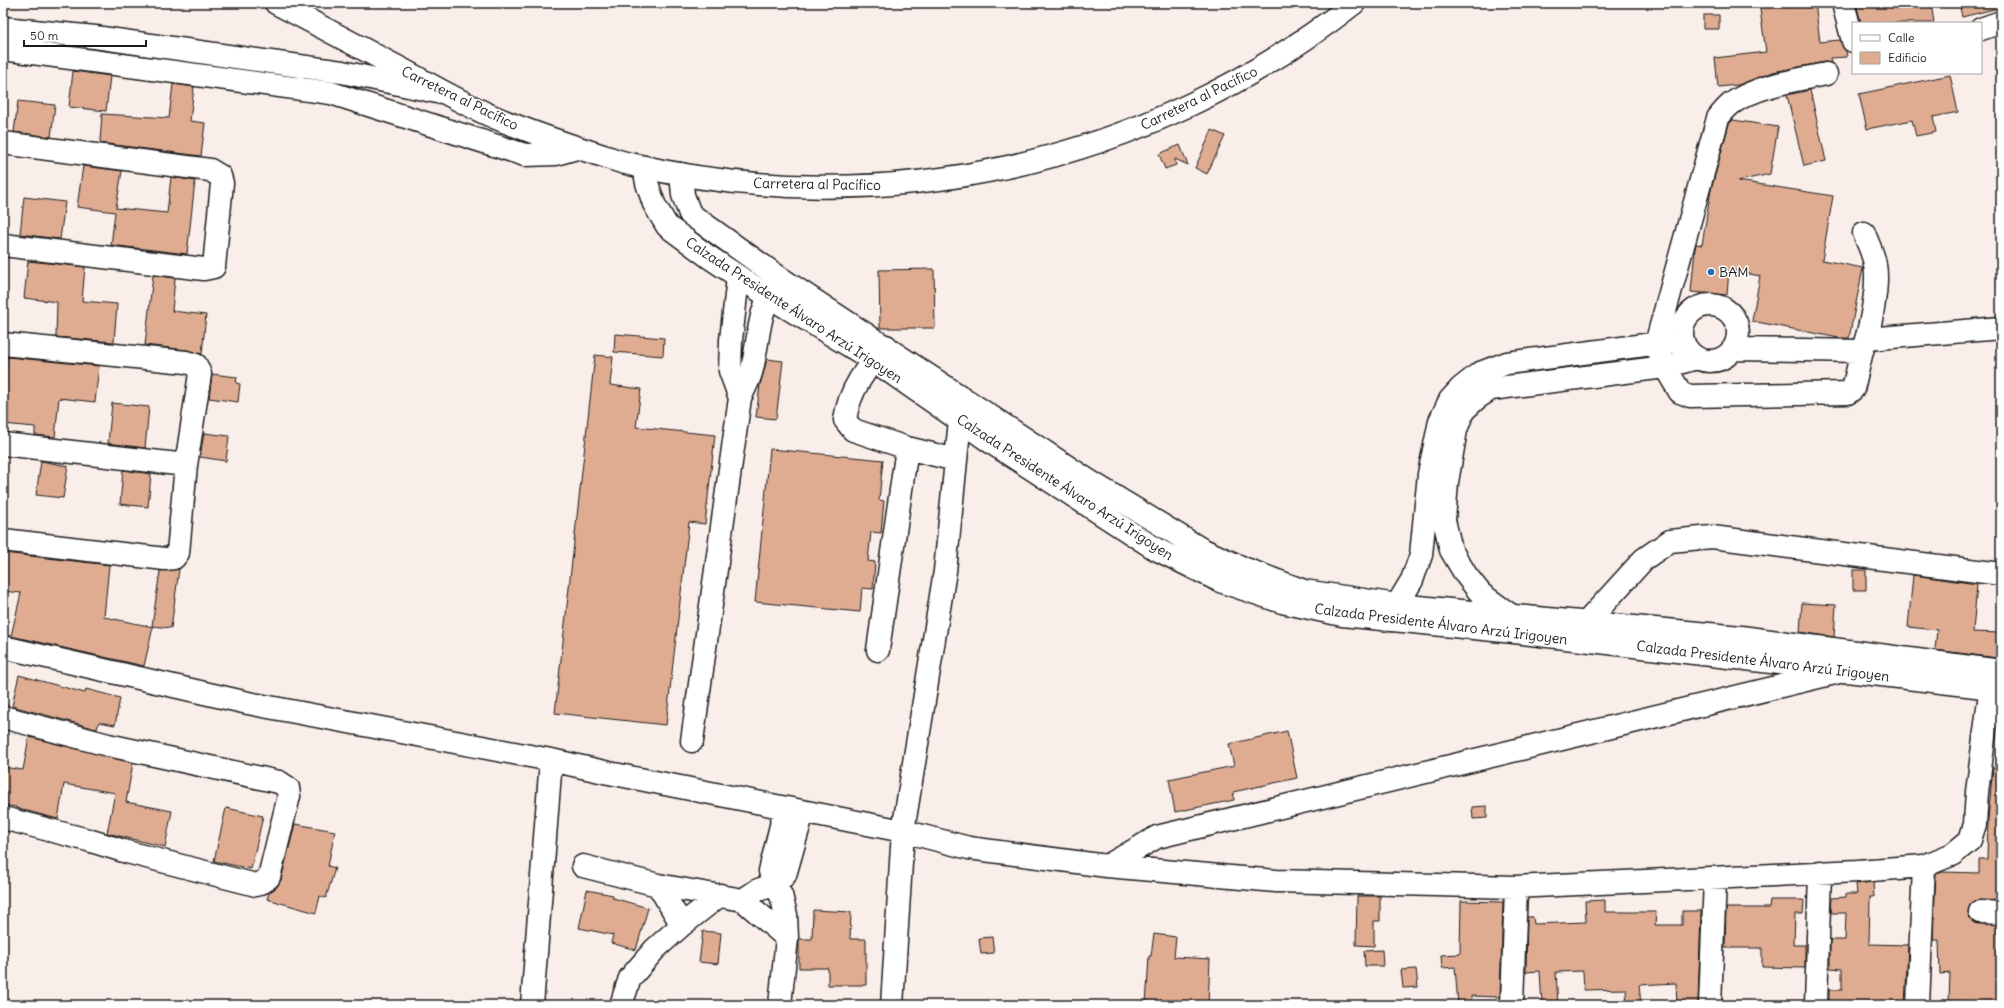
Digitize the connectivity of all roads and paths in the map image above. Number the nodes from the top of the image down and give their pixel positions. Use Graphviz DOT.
graph roads {
  1 [pos="276,3"];
  2 [pos="1354,3"];
  3 [pos="1843,3"];
  4 [pos="2001,22"];
  5 [pos="3,28"];
  6 [pos="1982,29"];
  7 [pos="95,37"];
  8 [pos="1852,37"];
  9 [pos="3,49"];
  10 [pos="92,60"];
  11 [pos="1826,74"];
  12 [pos="405,84"];
  13 [pos="452,96"];
  14 [pos="404,115"];
  15 [pos="3,143"];
  16 [pos="577,148"];
  17 [pos="644,167"];
  18 [pos="681,174"];
  19 [pos="1864,233"];
  20 [pos="3,245"];
  21 [pos="738,277"];
  22 [pos="780,278"];
  23 [pos="768,296"];
  24 [pos="2001,328"];
  25 [pos="1682,340"];
  26 [pos="3,344"];
  27 [pos="1656,344"];
  28 [pos="1865,345"];
  29 [pos="1733,349"];
  30 [pos="880,353"];
  31 [pos="1697,358"];
  32 [pos="1665,367"];
  33 [pos="1469,393"];
  34 [pos="740,398"];
  35 [pos="965,412"];
  36 [pos="3,444"];
  37 [pos="907,448"];
  38 [pos="956,460"];
  39 [pos="186,465"];
  40 [pos="1434,521"];
  41 [pos="3,540"];
  42 [pos="2001,574"];
  43 [pos="1394,612"];
  44 [pos="1509,614"];
  45 [pos="1586,623"];
  46 [pos="3,648"];
  47 [pos="878,650"];
  48 [pos="1844,671"];
  49 [pos="1996,680"];
  50 [pos="3,717"];
  51 [pos="692,741"];
  52 [pos="551,760"];
  53 [pos="794,811"];
  54 [pos="3,818"];
  55 [pos="903,831"];
  56 [pos="584,866"];
  57 [pos="1108,866"];
  58 [pos="1924,866"];
  59 [pos="1820,872"];
  60 [pos="1715,879"];
  61 [pos="658,885"];
  62 [pos="773,885"];
  63 [pos="1516,887"];
  64 [pos="720,895"];
  65 [pos="743,900"];
  66 [pos="682,925"];
  67 [pos="787,938"];
  68 [pos="532,1005"];
  69 [pos="621,1005"];
  70 [pos="780,1005"];
  71 [pos="892,1005"];
  72 [pos="1512,1005"];
  73 [pos="1710,1005"];
  74 [pos="1816,1005"];
  75 [pos="1918,1005"];
  1 -- 13 [label="main road, Carretera al Pacífico"];
  2 -- 18 [label="main road, Carretera al Pacífico"];
  3 -- 8 [label="main road"];
  4 -- 6 [label="main road"];
  5 -- 7 [label="main road"];
  7 -- 10 [label="main road"];
  7 -- 12 [label="main road"];
  9 -- 10 [label="main road"];
  10 -- 14 [label="main road"];
  11 -- 27 [label="main road"];
  12 -- 13 [label="main road"];
  12 -- 14 [label="main road"];
  13 -- 16 [label="main road, Carretera al Pacífico"];
  14 -- 16 [label="main road"];
  15 -- 20 [label="main road"];
  16 -- 17 [label="main road, Carretera al Pacífico"];
  17 -- 18 [label="main road, Carretera al Pacífico"];
  17 -- 21 [label="main road, Calzada Presidente Álvaro Arzú Irigoyen"];
  18 -- 22 [label="main road, Calzada Presidente Álvaro Arzú Irigoyen"];
  19 -- 28 [label="main road"];
  21 -- 23 [label="main road, Calzada Presidente Álvaro Arzú Irigoyen"];
  21 -- 34 [label="main road"];
  22 -- 23 [label="main road"];
  22 -- 30 [label="main road, Calzada Presidente Álvaro Arzú Irigoyen"];
  23 -- 30 [label="main road, Calzada Presidente Álvaro Arzú Irigoyen"];
  23 -- 34 [label="main road"];
  24 -- 28 [label="main road"];
  25 -- 27 [label="main road"];
  25 -- 29 [label="main road"];
  25 -- 31 [label="main road"];
  26 -- 39 [label="main road"];
  27 -- 32 [label="main road"];
  27 -- 33 [label="main road"];
  28 -- 29 [label="main road"];
  28 -- 32 [label="main road"];
  29 -- 31 [label="main road"];
  30 -- 35 [label="main road, Calzada Presidente Álvaro Arzú Irigoyen"];
  30 -- 37 [label="main road"];
  31 -- 32 [label="main road"];
  32 -- 33 [label="main road"];
  33 -- 40 [label="main road"];
  34 -- 51 [label="main road"];
  35 -- 38 [label="main road"];
  35 -- 43 [label="main road, Calzada Presidente Álvaro Arzú Irigoyen"];
  36 -- 39 [label="main road"];
  37 -- 38 [label="main road"];
  37 -- 47 [label="main road"];
  38 -- 55 [label="main road"];
  39 -- 41 [label="main road"];
  40 -- 43 [label="main road"];
  40 -- 44 [label="main road"];
  42 -- 45 [label="main road"];
  43 -- 44 [label="main road, Calzada Presidente Álvaro Arzú Irigoyen"];
  43 -- 48 [label="main road, Calzada Presidente Álvaro Arzú Irigoyen"];
  44 -- 45 [label="main road, Calzada Presidente Álvaro Arzú Irigoyen"];
  45 -- 49 [label="main road, Calzada Presidente Álvaro Arzú Irigoyen"];
  46 -- 52 [label="main road"];
  48 -- 49 [label="main road, Calzada Presidente Álvaro Arzú Irigoyen"];
  48 -- 57 [label="main road"];
  49 -- 58 [label="main road"];
  50 -- 54 [label="main road"];
  52 -- 53 [label="main road"];
  52 -- 68 [label="main road"];
  53 -- 55 [label="main road"];
  53 -- 62 [label="main road"];
  55 -- 57 [label="main road"];
  55 -- 71 [label="main road"];
  56 -- 61 [label="main road"];
  57 -- 63 [label="main road"];
  58 -- 59 [label="main road"];
  58 -- 75 [label="main road"];
  59 -- 60 [label="main road"];
  59 -- 74 [label="main road"];
  60 -- 63 [label="main road"];
  60 -- 73 [label="main road"];
  61 -- 64 [label="main road"];
  61 -- 66 [label="main road"];
  62 -- 65 [label="main road"];
  62 -- 67 [label="main road"];
  63 -- 72 [label="main road"];
  64 -- 65 [label="main road"];
  64 -- 66 [label="main road"];
  65 -- 67 [label="main road"];
  66 -- 69 [label="main road"];
  67 -- 70 [label="main road"];
}
